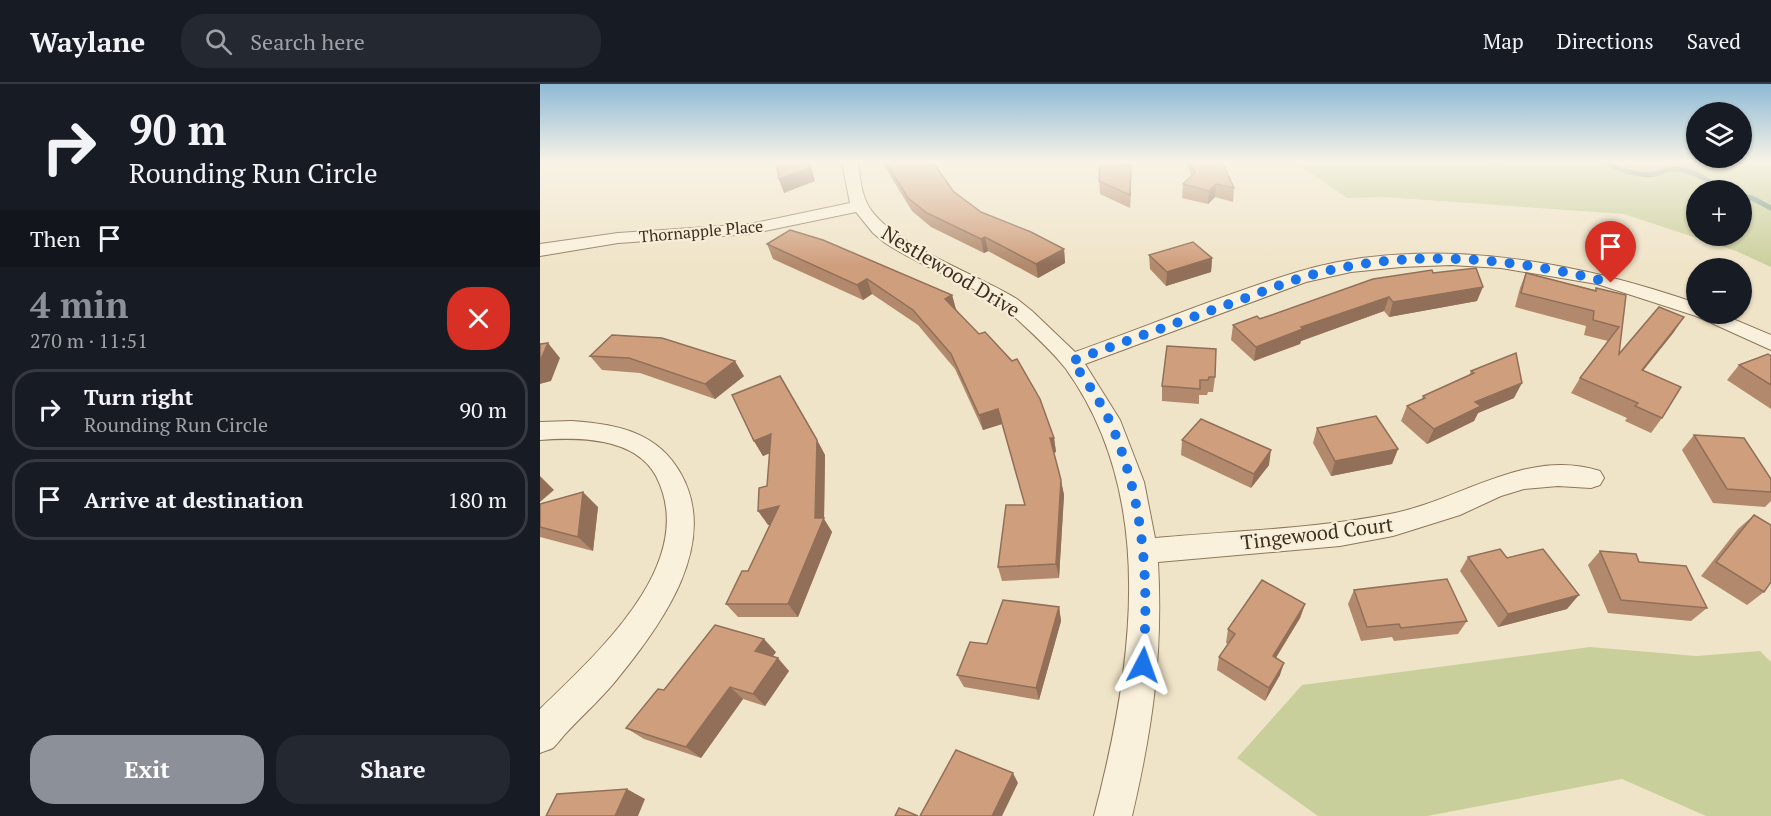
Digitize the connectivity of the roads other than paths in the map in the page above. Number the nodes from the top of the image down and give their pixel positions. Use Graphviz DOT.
graph roads {
  1 [pos="856,196"];
  2 [pos="860,206"];
  3 [pos="540,250"];
  4 [pos="1686,307"];
  5 [pos="1728,324"];
  6 [pos="1771,343"];
  7 [pos="1072,361"];
  8 [pos="540,431"];
  9 [pos="1591,478"];
  10 [pos="1143,551"];
  11 [pos="540,735"];
  12 [pos="1113,816"];
  1 -- 2 [label="street, Nestlewood Drive"];
  2 -- 3 [label="street, Thornapple Place"];
  2 -- 7 [label="street, Nestlewood Drive"];
  4 -- 7 [label="street"];
  5 -- 6 [label="street"];
  7 -- 10 [label="street, Nestlewood Drive"];
  8 -- 11 [label="street"];
  9 -- 10 [label="street, Tingewood Court"];
  10 -- 12 [label="street, Nestlewood Drive"];
}
